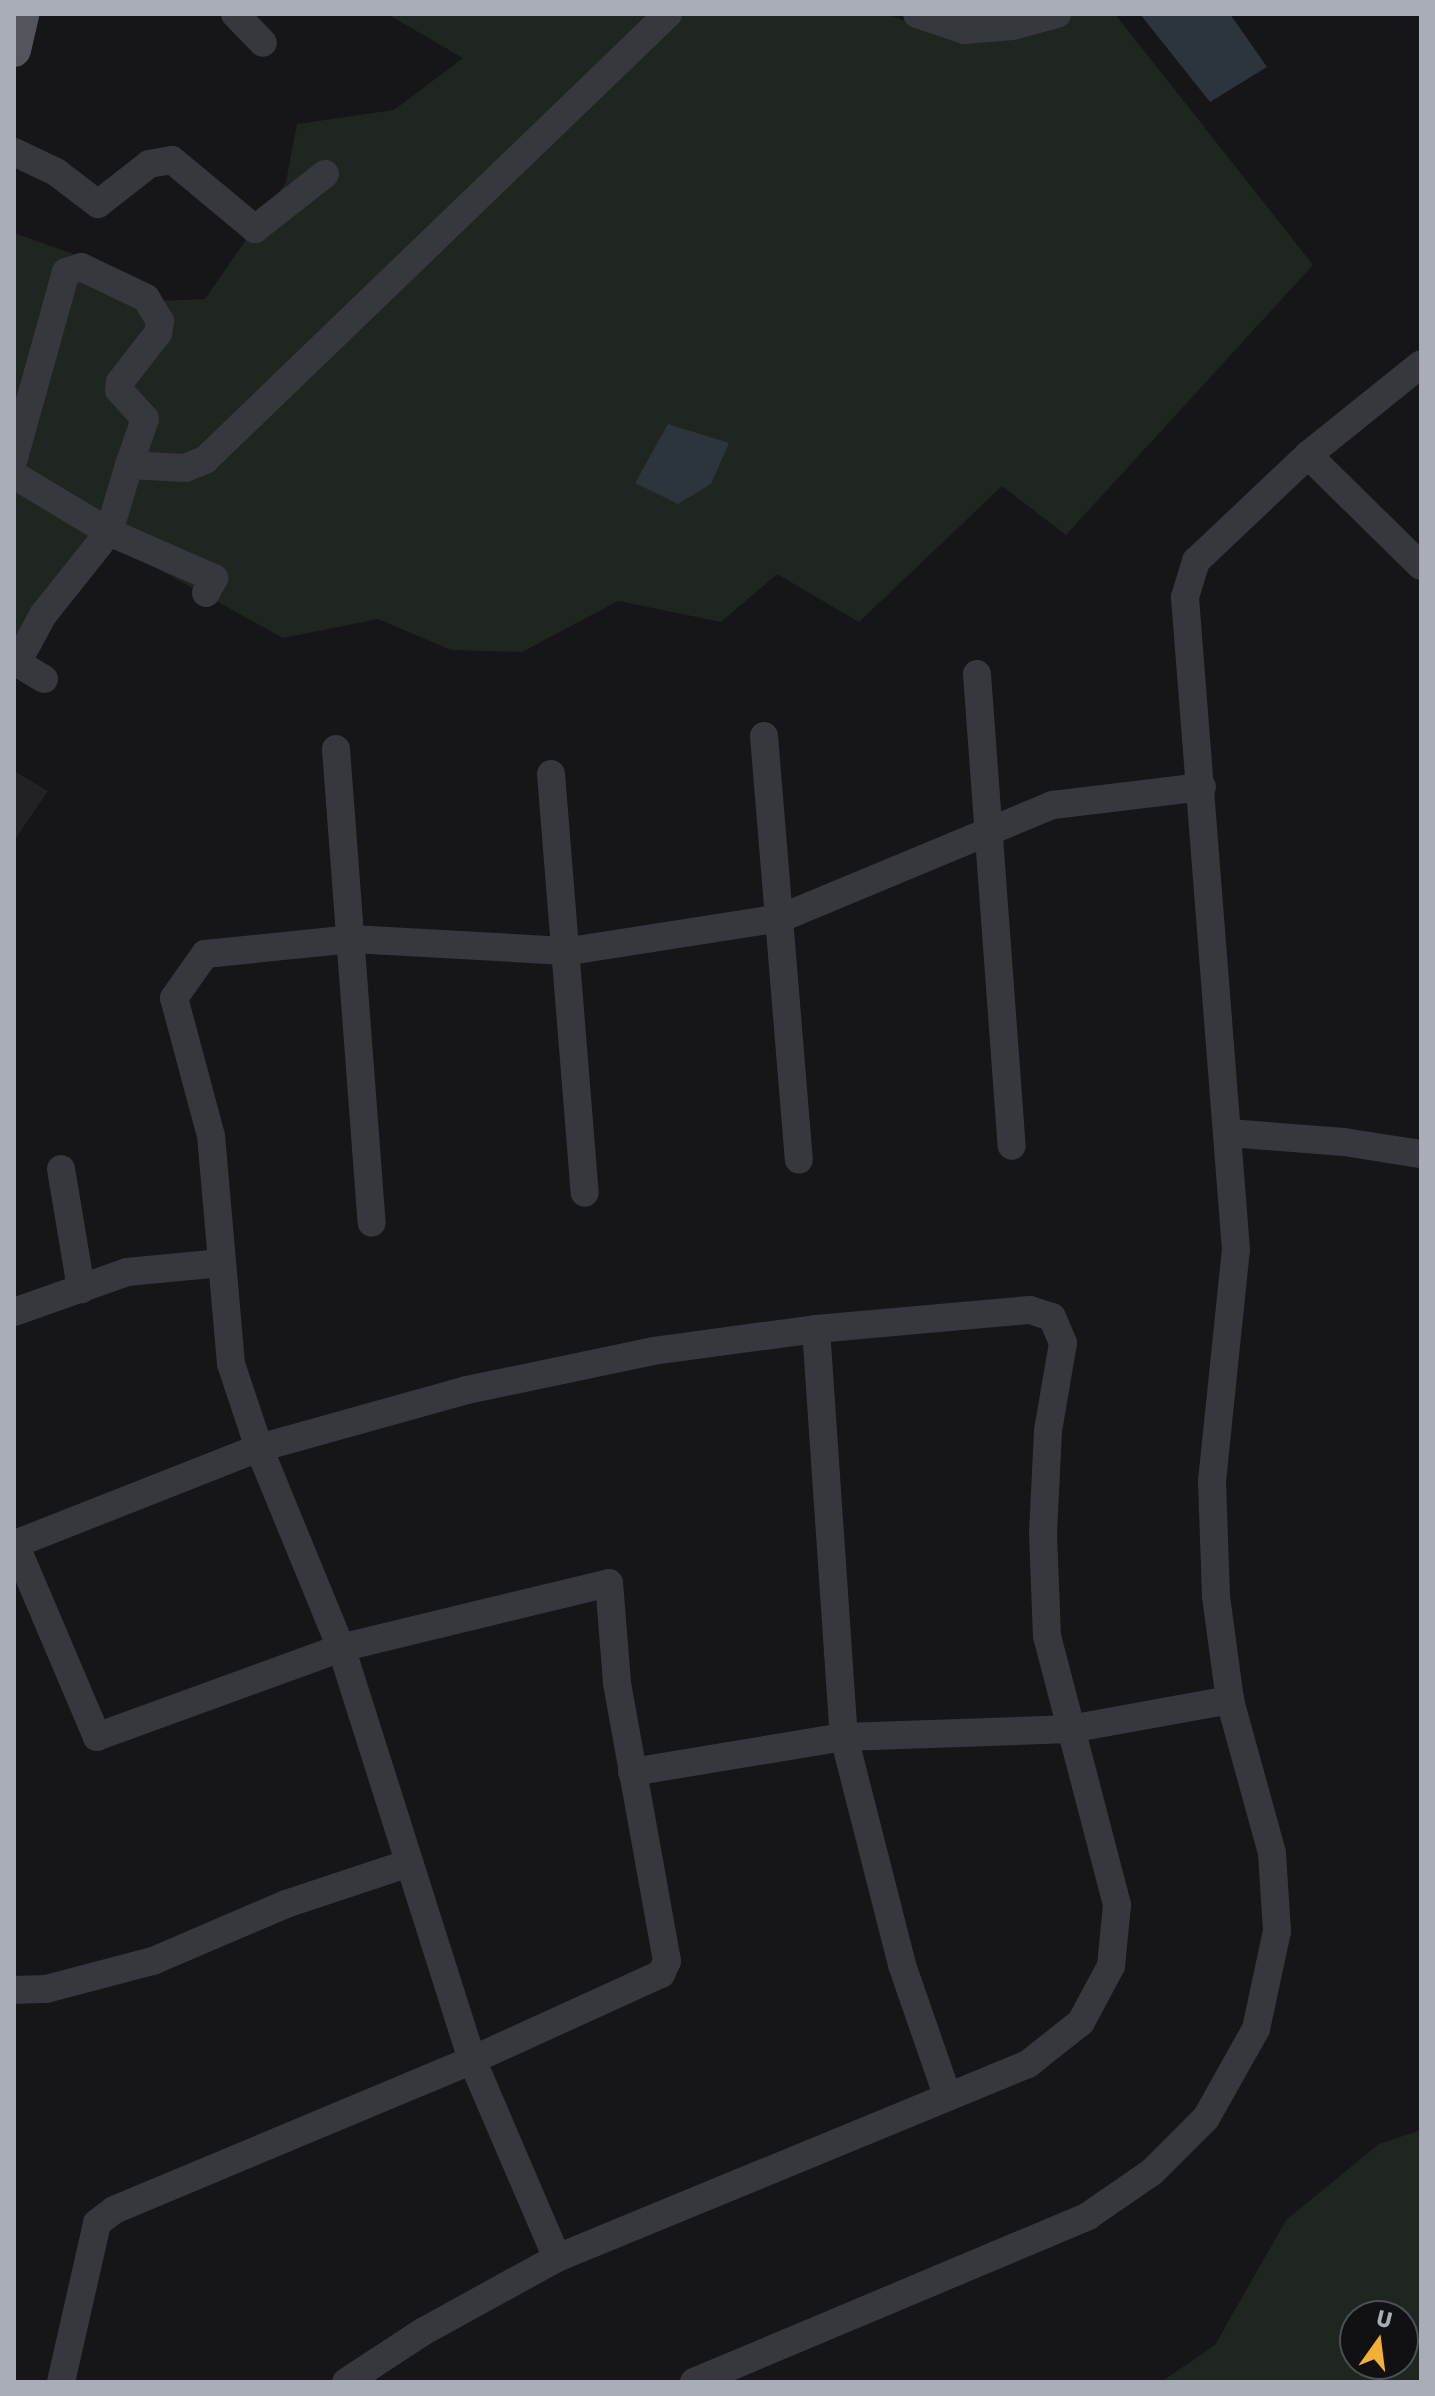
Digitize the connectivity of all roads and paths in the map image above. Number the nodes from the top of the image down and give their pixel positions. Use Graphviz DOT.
graph roads {
  1 [pos="22,14"];
  2 [pos="235,14"];
  3 [pos="668,14"];
  4 [pos="917,14"];
  5 [pos="1057,14"];
  6 [pos="263,43"];
  7 [pos="14,50"];
  8 [pos="14,152"];
  9 [pos="325,174"];
  10 [pos="1421,364"];
  11 [pos="1308,455"];
  12 [pos="14,458"];
  13 [pos="129,465"];
  14 [pos="14,475"];
  15 [pos="109,532"];
  16 [pos="1421,566"];
  17 [pos="206,593"];
  18 [pos="977,674"];
  19 [pos="44,679"];
  20 [pos="764,736"];
  21 [pos="336,749"];
  22 [pos="551,774"];
  23 [pos="1202,787"];
  24 [pos="986,834"];
  25 [pos="781,918"];
  26 [pos="352,939"];
  27 [pos="570,951"];
  28 [pos="1229,1133"];
  29 [pos="1012,1146"];
  30 [pos="1420,1149"];
  31 [pos="799,1160"];
  32 [pos="61,1169"];
  33 [pos="585,1193"];
  34 [pos="372,1223"];
  35 [pos="222,1263"];
  36 [pos="81,1289"];
  37 [pos="14,1312"];
  38 [pos="816,1329"];
  39 [pos="259,1448"];
  40 [pos="341,1648"];
  41 [pos="1230,1700"];
  42 [pos="1070,1729"];
  43 [pos="844,1737"];
  44 [pos="632,1772"];
  45 [pos="409,1863"];
  46 [pos="14,1990"];
  47 [pos="472,2060"];
  48 [pos="947,2095"];
  49 [pos="557,2258"];
  50 [pos="61,2382"];
  51 [pos="346,2382"];
  52 [pos="694,2382"];
  1 -- 7 [label="main road"];
  2 -- 6 [label="street"];
  3 -- 13 [label="street"];
  4 -- 5 [label="street"];
  8 -- 9 [label="street"];
  10 -- 11 [label="street"];
  11 -- 16 [label="street"];
  11 -- 23 [label="street"];
  12 -- 13 [label="street"];
  13 -- 15 [label="street"];
  14 -- 15 [label="street"];
  15 -- 17 [label="street"];
  15 -- 19 [label="street"];
  18 -- 24 [label="street"];
  20 -- 25 [label="street"];
  21 -- 26 [label="street"];
  22 -- 27 [label="street"];
  23 -- 24 [label="street"];
  23 -- 28 [label="street"];
  24 -- 25 [label="street"];
  24 -- 29 [label="street"];
  25 -- 27 [label="street"];
  25 -- 31 [label="street"];
  26 -- 27 [label="street"];
  26 -- 34 [label="street"];
  26 -- 35 [label="street"];
  27 -- 33 [label="street"];
  28 -- 30 [label="street"];
  28 -- 41 [label="street"];
  32 -- 36 [label="street"];
  35 -- 36 [label="street"];
  35 -- 39 [label="street"];
  36 -- 37 [label="street"];
  38 -- 39 [label="street"];
  38 -- 42 [label="street"];
  38 -- 43 [label="street"];
  39 -- 40 [label="street"];
  39 -- 40 [label="street"];
  40 -- 44 [label="street"];
  40 -- 45 [label="street"];
  41 -- 42 [label="street"];
  41 -- 52 [label="street"];
  42 -- 43 [label="street"];
  42 -- 48 [label="street"];
  43 -- 44 [label="street"];
  43 -- 48 [label="street"];
  44 -- 47 [label="street"];
  45 -- 46 [label="street"];
  45 -- 47 [label="street"];
  47 -- 49 [label="street"];
  47 -- 50 [label="street"];
  48 -- 49 [label="street"];
  49 -- 51 [label="street"];
}
